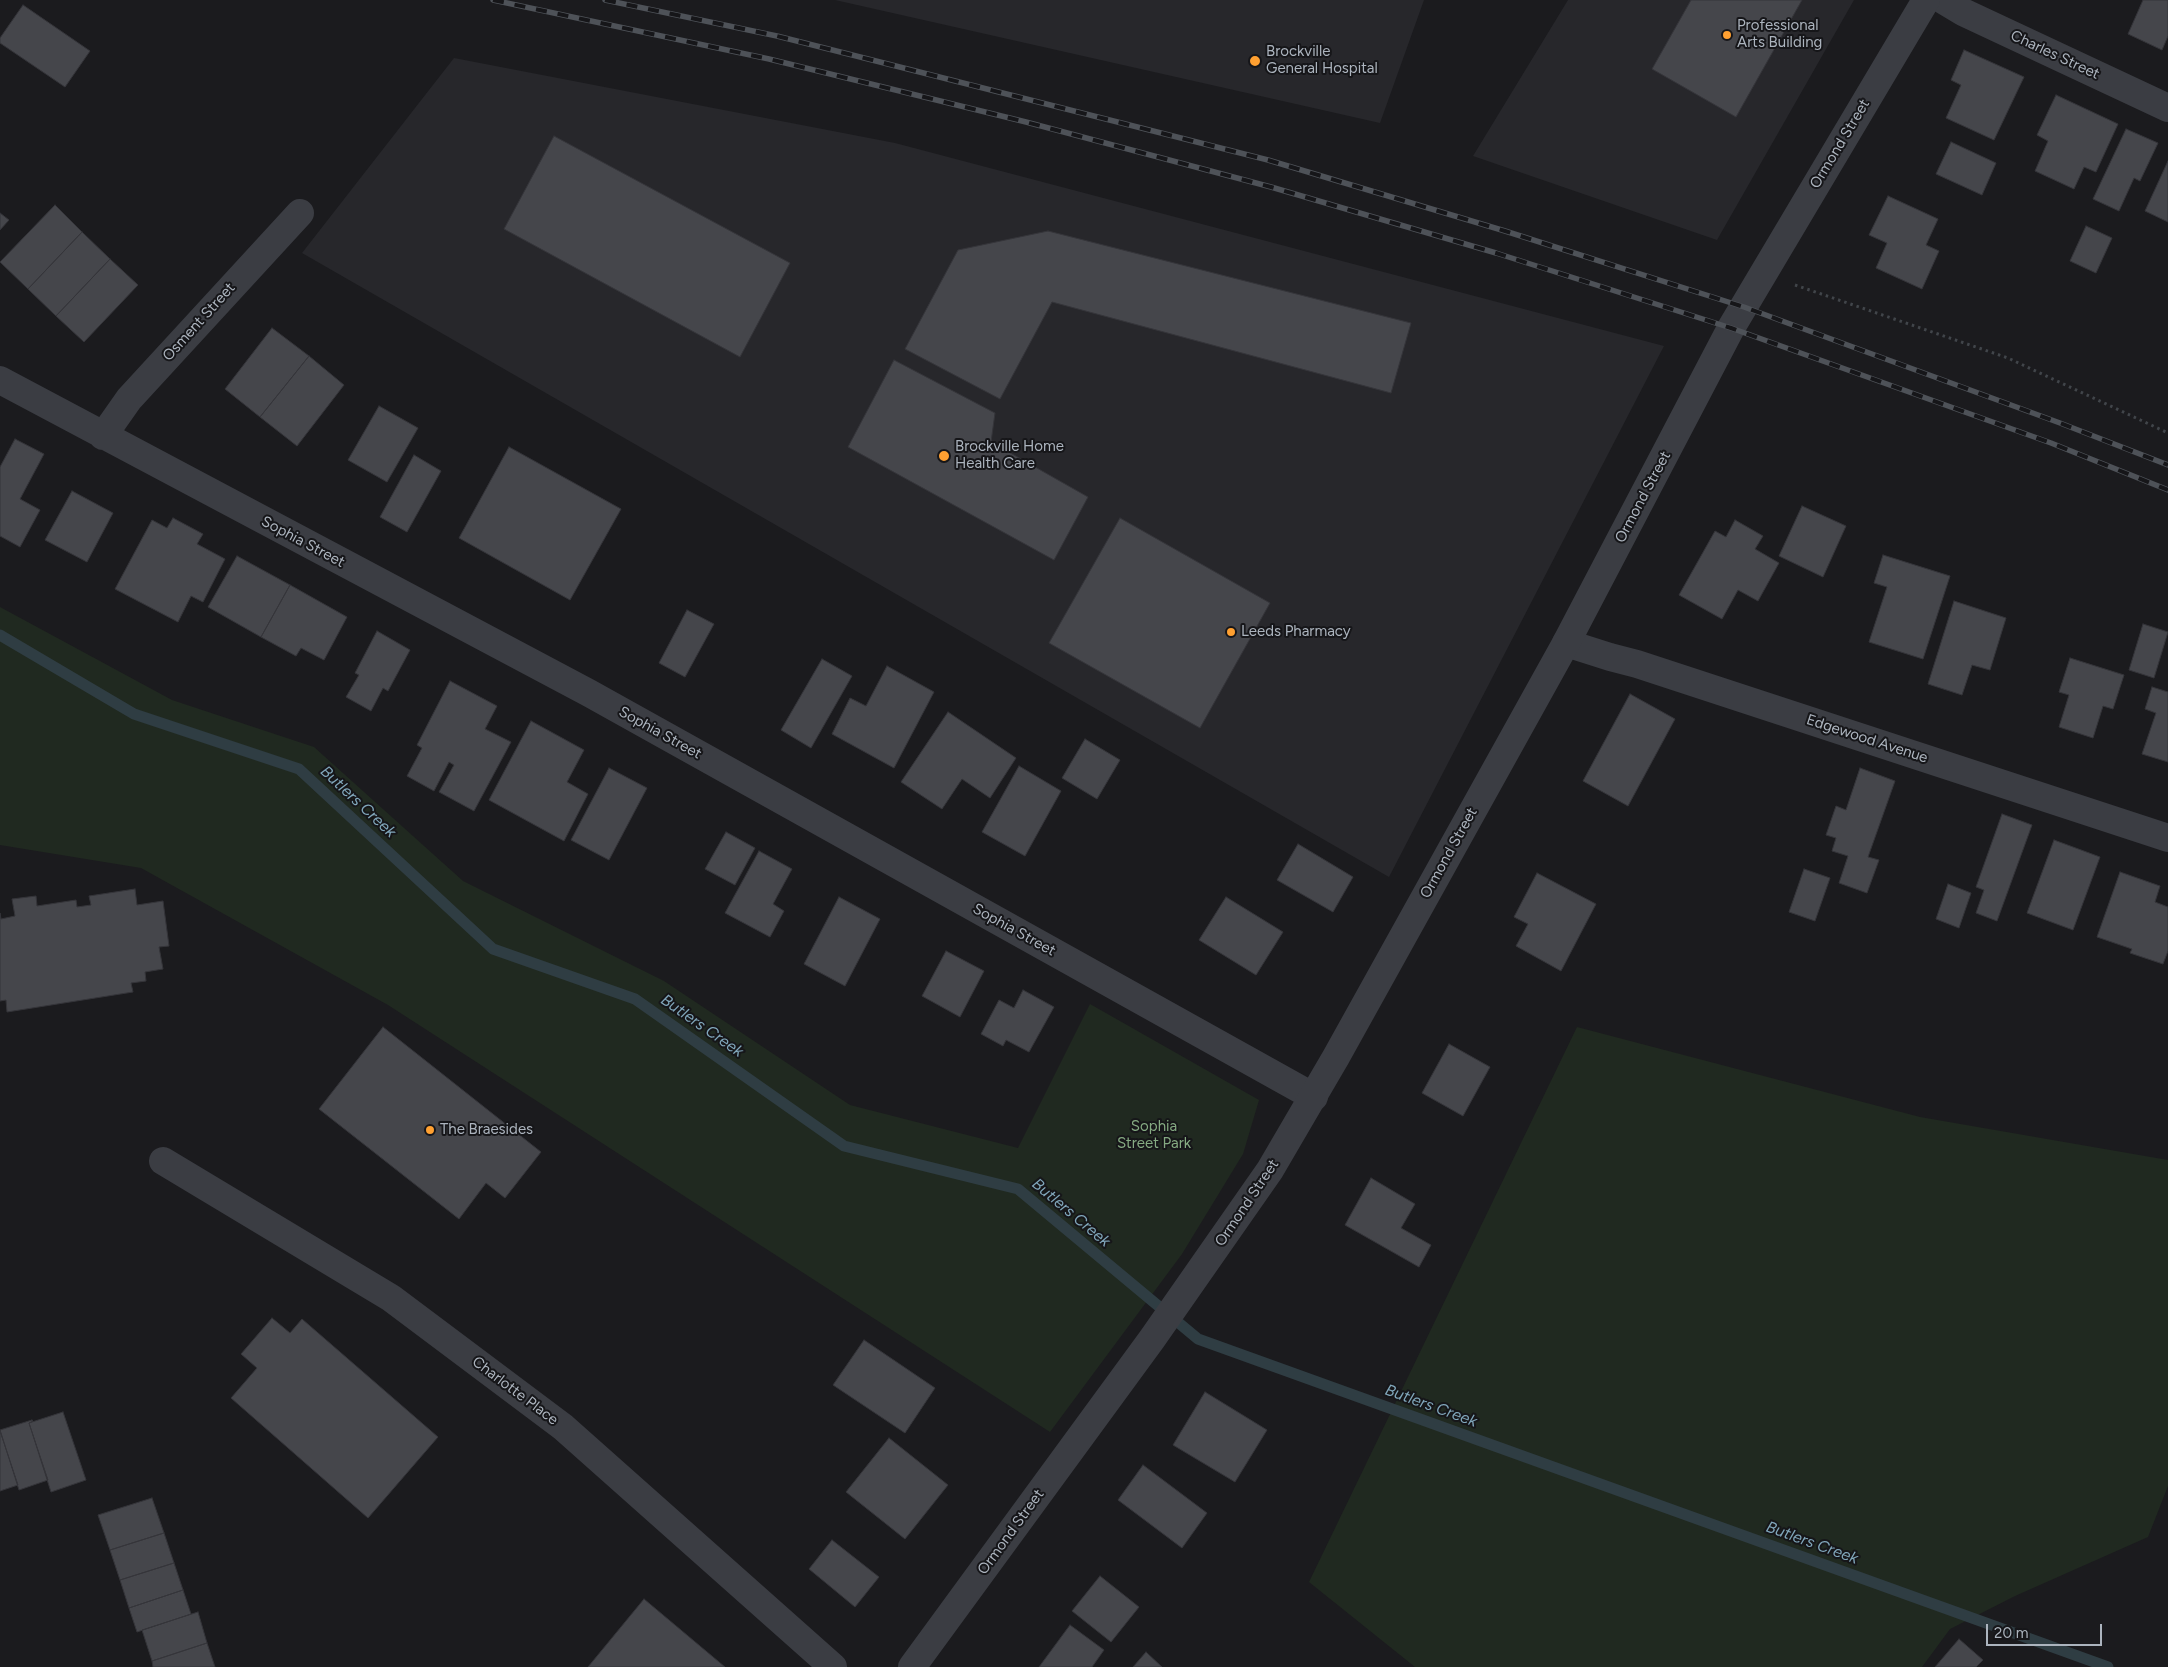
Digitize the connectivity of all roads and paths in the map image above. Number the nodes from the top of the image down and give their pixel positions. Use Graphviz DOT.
graph roads {
  1 [pos="1926,0"];
  2 [pos="1943,0"];
  3 [pos="2168,108"];
  4 [pos="300,213"];
  5 [pos="1763,274"];
  6 [pos="0,380"];
  7 [pos="2168,433"];
  8 [pos="103,436"];
  9 [pos="1566,643"];
  10 [pos="2168,838"];
  11 [pos="1314,1097"];
  12 [pos="162,1161"];
  13 [pos="833,1667"];
  14 [pos="912,1667"];
  1 -- 5 [label="street, Ormond Street"];
  2 -- 3 [label="street, Charles Street"];
  4 -- 8 [label="street, Osment Street"];
  5 -- 7 [label="path"];
  5 -- 9 [label="street, Ormond Street"];
  6 -- 8 [label="street, Sophia Street"];
  8 -- 11 [label="street, Sophia Street"];
  9 -- 10 [label="street, Edgewood Avenue"];
  9 -- 11 [label="street, Ormond Street"];
  11 -- 14 [label="street, Ormond Street"];
  12 -- 13 [label="street, Charlotte Place"];
}
